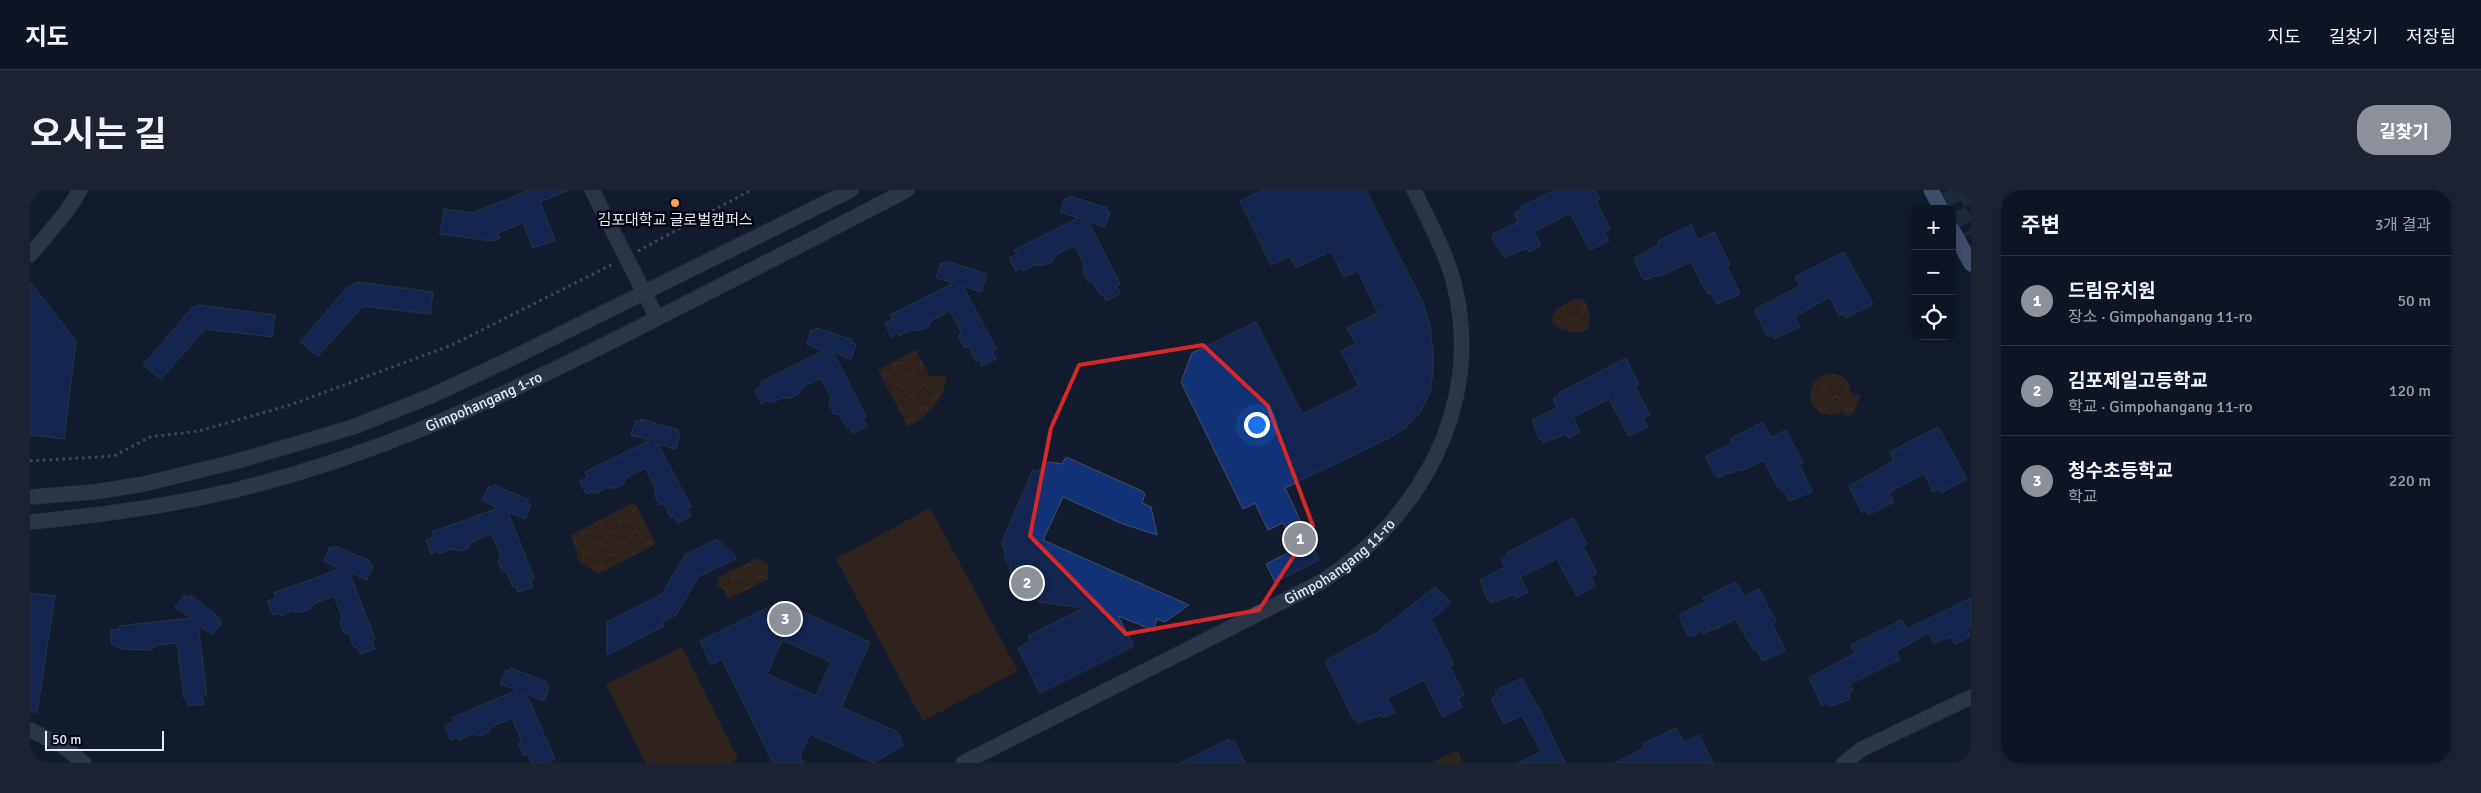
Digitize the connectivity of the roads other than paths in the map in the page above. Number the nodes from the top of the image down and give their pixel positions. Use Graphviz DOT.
graph roads {
  1 [pos="80,190"];
  2 [pos="592,190"];
  3 [pos="852,190"];
  4 [pos="907,190"];
  5 [pos="1414,190"];
  6 [pos="1423,190"];
  7 [pos="1931,190"];
  8 [pos="1939,205"];
  9 [pos="1956,236"];
  10 [pos="30,255"];
  11 [pos="1971,264"];
  12 [pos="645,294"];
  13 [pos="657,318"];
  14 [pos="30,497"];
  15 [pos="30,522"];
  16 [pos="1971,697"];
  17 [pos="30,730"];
  18 [pos="84,763"];
  19 [pos="963,763"];
  20 [pos="978,763"];
  21 [pos="1844,763"];
  1 -- 10 [label="street"];
  2 -- 12 [label="street"];
  3 -- 12 [label="street, Gimpohangang 1-ro"];
  4 -- 13 [label="street, Gimpohangang 1-ro"];
  5 -- 19 [label="street, Gimpohangang 11-ro"];
  6 -- 20 [label="street, Gimpohangang 11-ro"];
  7 -- 8 [label="main road"];
  9 -- 11 [label="main road"];
  12 -- 13 [label="street"];
  12 -- 14 [label="street, Gimpohangang 1-ro"];
  13 -- 15 [label="street, Gimpohangang 1-ro"];
  16 -- 21 [label="street"];
  17 -- 18 [label="street"];
}
